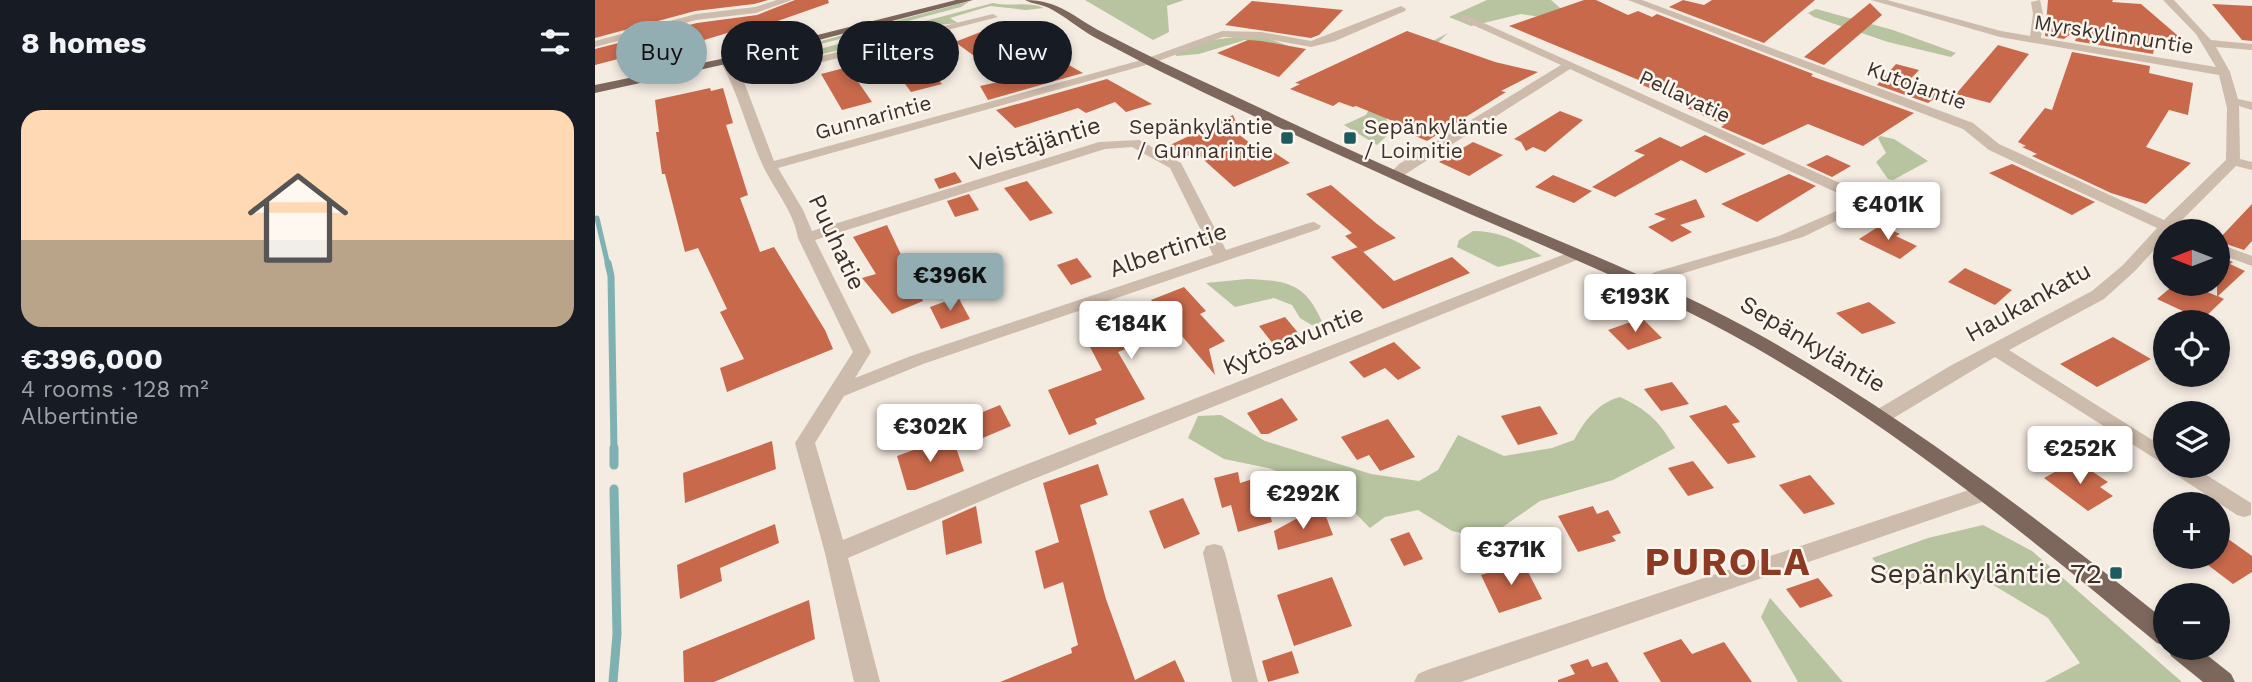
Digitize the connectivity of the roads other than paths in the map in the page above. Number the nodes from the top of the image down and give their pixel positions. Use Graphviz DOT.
graph roads {
  1 [pos="787,0"];
  2 [pos="955,0"];
  3 [pos="968,0"];
  4 [pos="1030,0"];
  5 [pos="1633,0"];
  6 [pos="1877,0"];
  7 [pos="2168,0"];
  8 [pos="2036,2"];
  9 [pos="1048,3"];
  10 [pos="934,8"];
  11 [pos="1401,9"];
  12 [pos="993,18"];
  13 [pos="1467,18"];
  14 [pos="823,36"];
  15 [pos="2035,41"];
  16 [pos="2209,43"];
  17 [pos="595,44"];
  18 [pos="2252,47"];
  19 [pos="823,59"];
  20 [pos="1149,61"];
  21 [pos="721,62"];
  22 [pos="1569,65"];
  23 [pos="2224,72"];
  24 [pos="740,84"];
  25 [pos="595,89"];
  26 [pos="2232,101"];
  27 [pos="2252,106"];
  28 [pos="2233,161"];
  29 [pos="769,166"];
  30 [pos="2252,166"];
  31 [pos="1396,174"];
  32 [pos="1893,190"];
  33 [pos="1868,201"];
  34 [pos="2179,219"];
  35 [pos="2153,221"];
  36 [pos="1314,226"];
  37 [pos="806,238"];
  38 [pos="2153,245"];
  39 [pos="2230,253"];
  40 [pos="1576,255"];
  41 [pos="1222,257"];
  42 [pos="2252,261"];
  43 [pos="1644,283"];
  44 [pos="1994,349"];
  45 [pos="840,391"];
  46 [pos="1880,417"];
  47 [pos="2153,450"];
  48 [pos="2195,478"];
  49 [pos="1985,493"];
  50 [pos="2243,509"];
  51 [pos="836,553"];
  52 [pos="1214,553"];
  53 [pos="2153,625"];
  54 [pos="2195,660"];
  55 [pos="867,682"];
  56 [pos="1245,682"];
  57 [pos="1427,682"];
  58 [pos="2222,682"];
  1 -- 17 [label="street"];
  2 -- 10 [label="main road"];
  3 -- 10 [label="main road"];
  4 -- 9 [label="main road, Sepänkyläntie"];
  5 -- 35 [label="street, Kutojantie"];
  6 -- 15 [label="street, Myrskylinnuntie"];
  7 -- 16 [label="street"];
  8 -- 15 [label="street"];
  9 -- 20 [label="main road, Sepänkyläntie"];
  10 -- 14 [label="main road"];
  11 -- 20 [label="street, Gunnarintie"];
  12 -- 19 [label="street"];
  13 -- 22 [label="street, Pellavatie"];
  15 -- 23 [label="street, Myrskylinnuntie"];
  16 -- 18 [label="street"];
  16 -- 23 [label="street"];
  20 -- 29 [label="street, Gunnarintie"];
  20 -- 31 [label="main road, Sepänkyläntie"];
  21 -- 25 [label="main road"];
  22 -- 31 [label="street"];
  22 -- 33 [label="street, Pellavatie"];
  23 -- 26 [label="street"];
  24 -- 29 [label="street, Puuhatie"];
  26 -- 27 [label="street"];
  26 -- 28 [label="street"];
  28 -- 30 [label="street"];
  28 -- 34 [label="street, Haukankatu"];
  29 -- 37 [label="street, Puuhatie"];
  31 -- 40 [label="main road, Sepänkyläntie"];
  32 -- 33 [label="street"];
  33 -- 43 [label="street"];
  36 -- 41 [label="street, Albertintie"];
  37 -- 41 [label="street, Veistäjäntie"];
  37 -- 45 [label="street, Puuhatie"];
  38 -- 44 [label="street, Haukankatu"];
  39 -- 42 [label="street"];
  40 -- 43 [label="main road, Sepänkyläntie"];
  40 -- 51 [label="street, Kytösavuntie"];
  41 -- 45 [label="street, Albertintie"];
  43 -- 46 [label="main road, Sepänkyläntie"];
  44 -- 46 [label="street, Haukankatu"];
  44 -- 47 [label="street"];
  45 -- 51 [label="street, Puuhatie"];
  46 -- 49 [label="main road, Sepänkyläntie"];
  48 -- 50 [label="street"];
  49 -- 53 [label="main road, Sepänkyläntie"];
  49 -- 57 [label="street"];
  51 -- 55 [label="street, Puuhatie"];
  52 -- 56 [label="street"];
  54 -- 58 [label="main road"];
}
